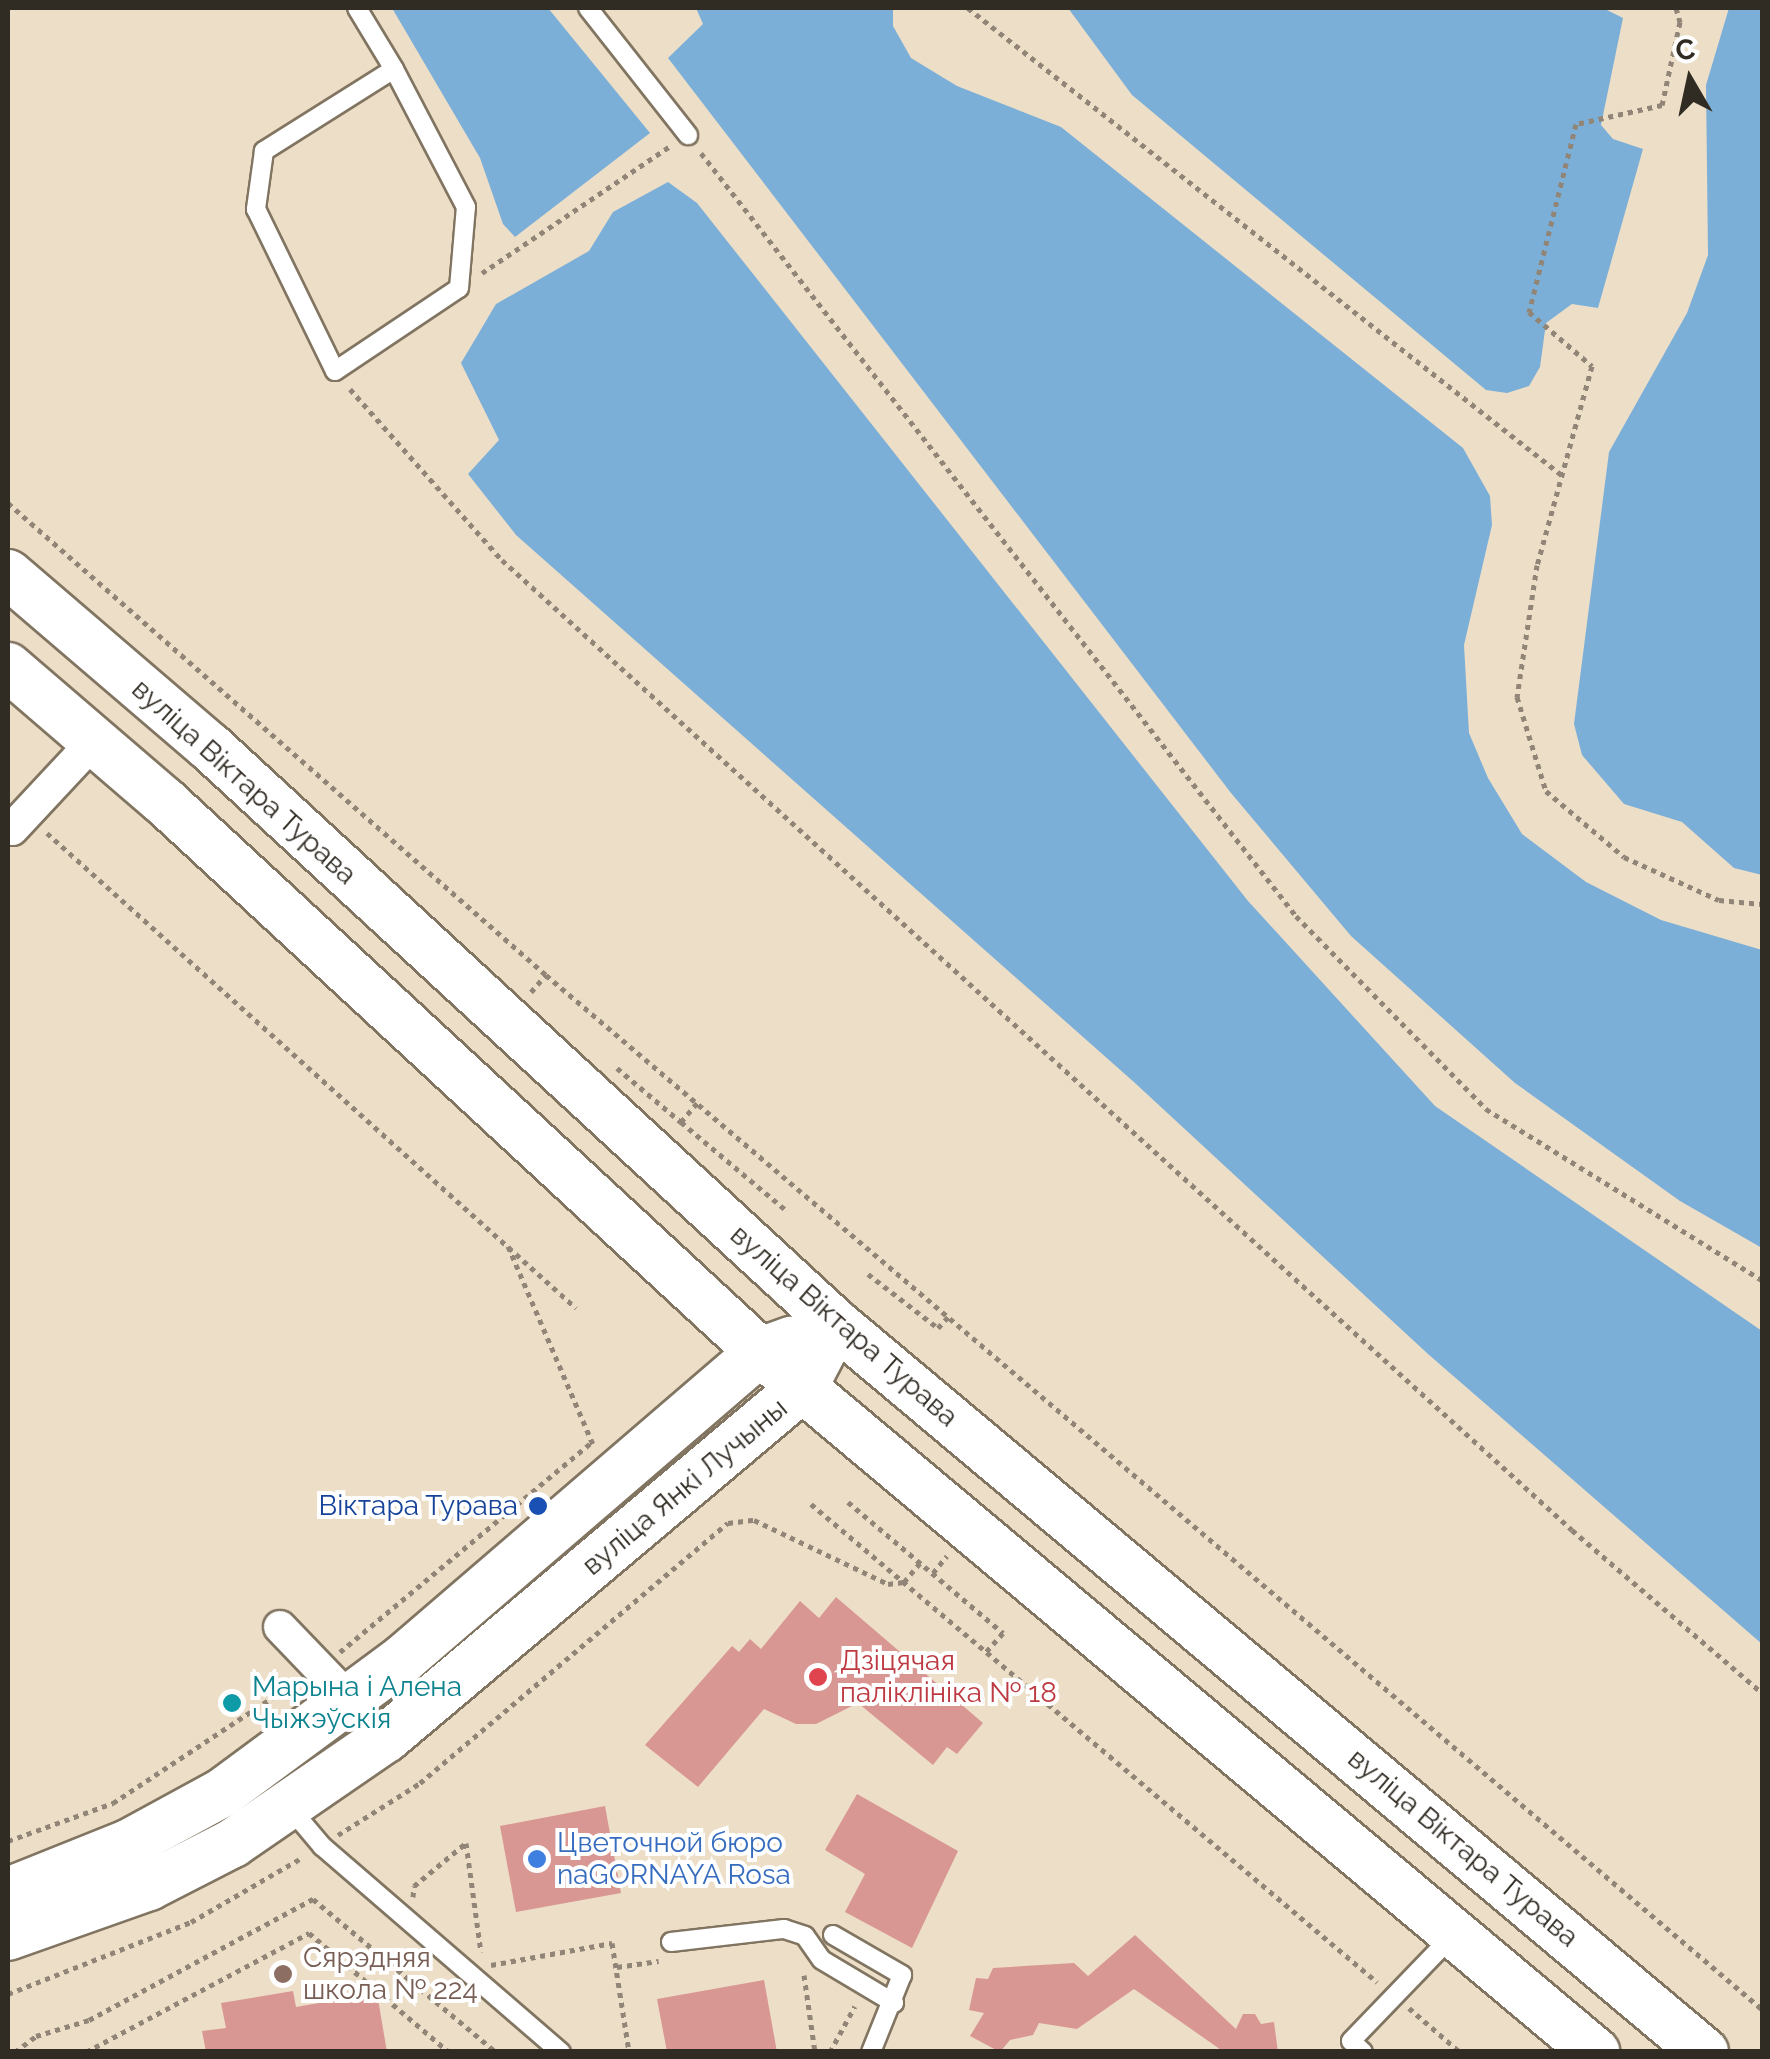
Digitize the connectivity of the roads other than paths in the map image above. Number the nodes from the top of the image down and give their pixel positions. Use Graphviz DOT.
graph roads {
  1 [pos="357,8"];
  2 [pos="588,8"];
  3 [pos="394,69"];
  4 [pos="688,135"];
  5 [pos="8,574"];
  6 [pos="8,667"];
  7 [pos="94,741"];
  8 [pos="19,821"];
  9 [pos="836,1324"];
  10 [pos="760,1352"];
  11 [pos="802,1388"];
  12 [pos="280,1627"];
  13 [pos="350,1700"];
  14 [pos="290,1808"];
  15 [pos="8,1892"];
  16 [pos="1455,1934"];
  17 [pos="833,1935"];
  18 [pos="8,1936"];
  19 [pos="671,1942"];
  20 [pos="894,2003"];
  21 [pos="561,2052"];
  22 [pos="871,2052"];
  23 [pos="1363,2052"];
  24 [pos="1594,2052"];
  25 [pos="1704,2052"];
  1 -- 3 [label="lane"];
  2 -- 4 [label="lane"];
  3 -- 3 [label="lane"];
  5 -- 9 [label="main road, вуліца Віктара Турава"];
  6 -- 7 [label="main road"];
  7 -- 8 [label="street"];
  7 -- 10 [label="main road"];
  9 -- 10 [label="main road, вуліца Янкі Лучыны"];
  9 -- 11 [label="main road, вуліца Янкі Лучыны"];
  9 -- 25 [label="main road, вуліца Віктара Турава"];
  10 -- 11 [label="main road"];
  10 -- 13 [label="main road, вуліца Янкі Лучыны"];
  11 -- 14 [label="main road, вуліца Янкі Лучыны"];
  11 -- 16 [label="main road"];
  12 -- 13 [label="street"];
  13 -- 15 [label="main road, вуліца Янкі Лучыны"];
  14 -- 18 [label="main road, вуліца Янкі Лучыны"];
  14 -- 21 [label="lane"];
  16 -- 23 [label="lane"];
  16 -- 24 [label="main road"];
  17 -- 20 [label="lane"];
  19 -- 20 [label="lane"];
  20 -- 22 [label="lane"];
}
